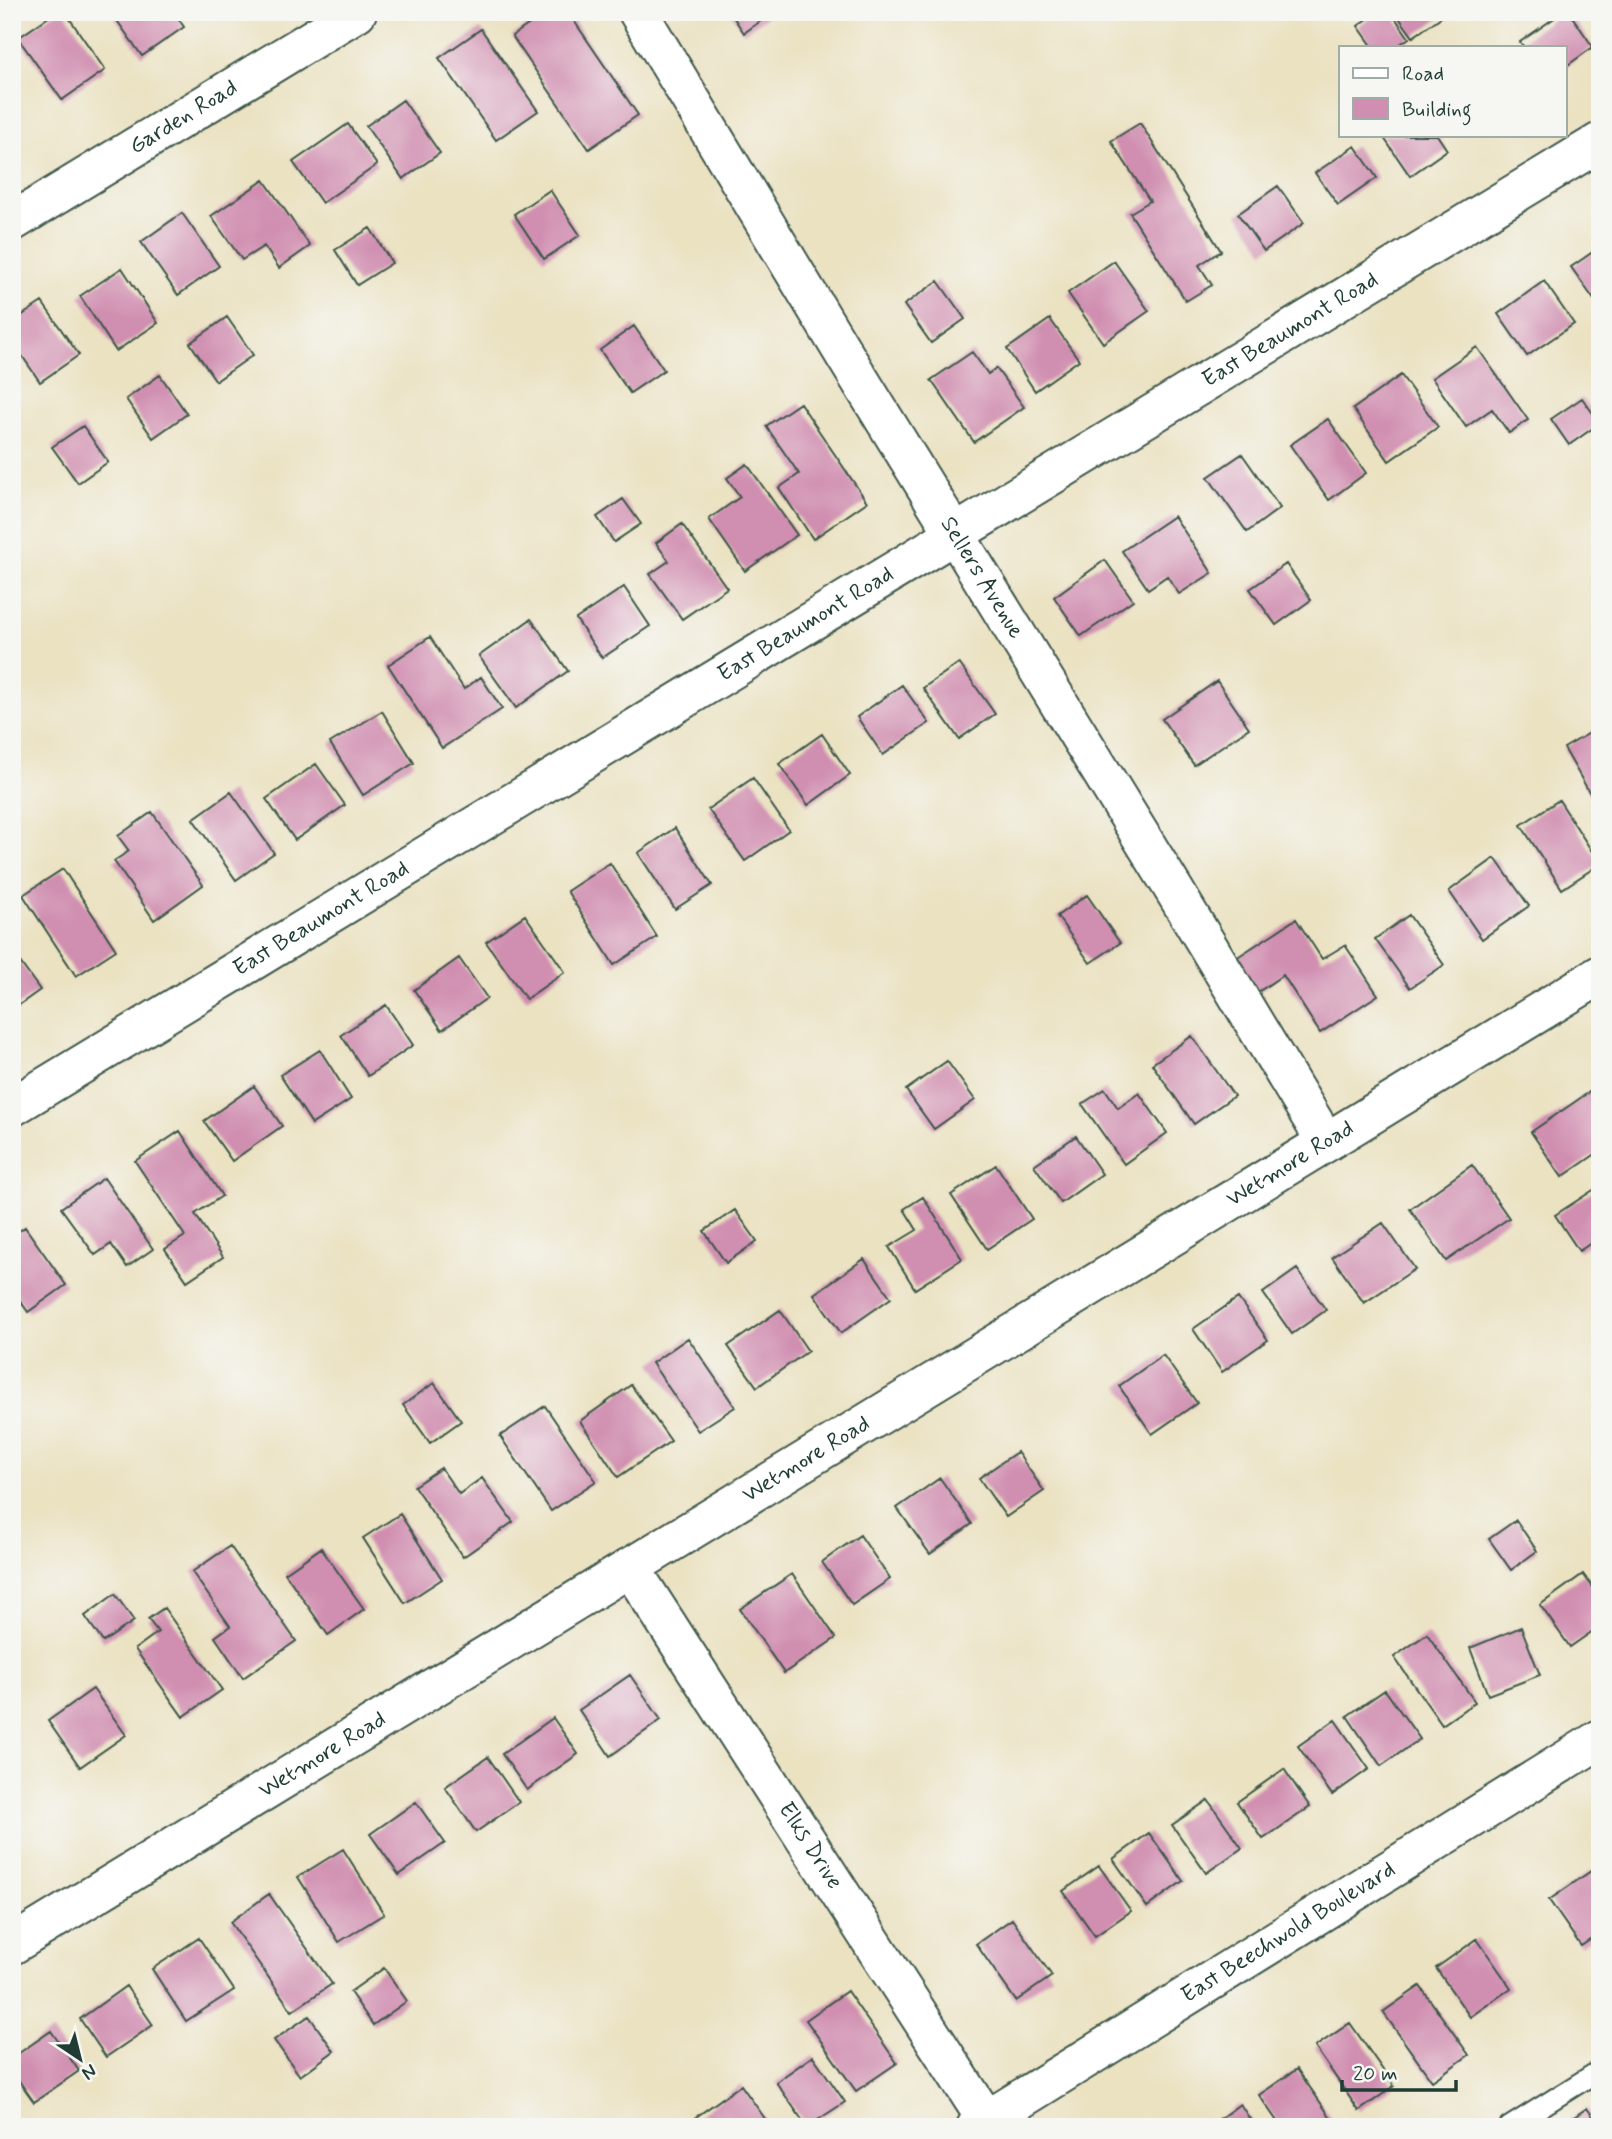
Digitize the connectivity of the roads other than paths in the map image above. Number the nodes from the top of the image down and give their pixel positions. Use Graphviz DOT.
graph roads {
  1 [pos="357,12"];
  2 [pos="638,12"];
  3 [pos="1600,142"];
  4 [pos="12,222"];
  5 [pos="956,534"];
  6 [pos="1600,975"];
  7 [pos="12,1107"];
  8 [pos="1326,1142"];
  9 [pos="631,1567"];
  10 [pos="1600,1739"];
  11 [pos="12,1945"];
  12 [pos="1600,2070"];
  13 [pos="984,2125"];
  14 [pos="1509,2127"];
  1 -- 4 [label="street, Garden Road"];
  2 -- 5 [label="street, Sellers Avenue"];
  3 -- 5 [label="street, East Beaumont Road"];
  5 -- 7 [label="street, East Beaumont Road"];
  5 -- 8 [label="street, Sellers Avenue"];
  6 -- 8 [label="street, Wetmore Road"];
  8 -- 9 [label="street, Wetmore Road"];
  9 -- 11 [label="street, Wetmore Road"];
  9 -- 13 [label="street, Elks Drive"];
  10 -- 13 [label="street, East Beechwold Boulevard"];
  12 -- 14 [label="lane"];
}
